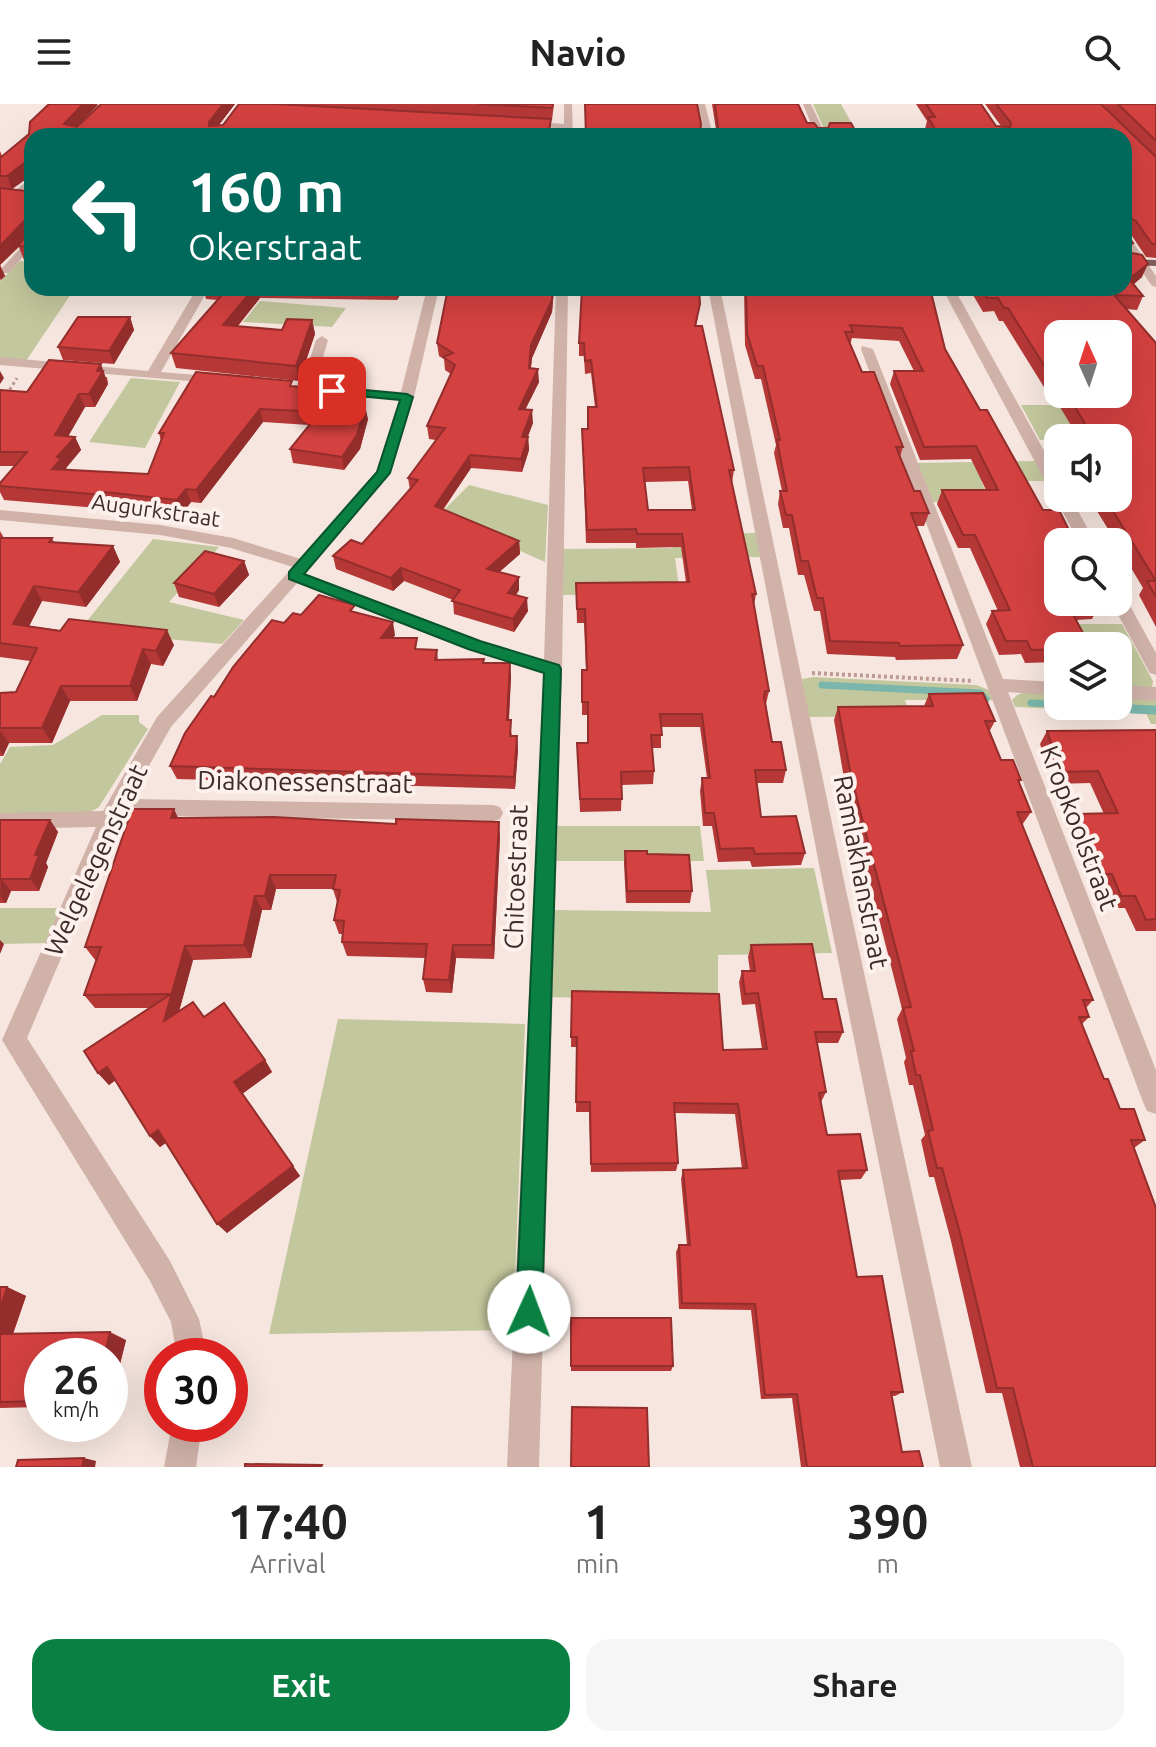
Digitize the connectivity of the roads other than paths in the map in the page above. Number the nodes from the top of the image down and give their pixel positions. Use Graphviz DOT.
graph roads {
  1 [pos="568,104"];
  2 [pos="701,104"];
  3 [pos="807,104"];
  4 [pos="510,124"];
  5 [pos="539,128"];
  6 [pos="568,128"];
  7 [pos="706,128"];
  8 [pos="818,128"];
  9 [pos="24,188"];
  10 [pos="0,194"];
  11 [pos="15,196"];
  12 [pos="24,197"];
  13 [pos="24,248"];
  14 [pos="1132,248"];
  15 [pos="1132,262"];
  16 [pos="1142,262"];
  17 [pos="1156,263"];
  18 [pos="5,271"];
  19 [pos="1156,284"];
  20 [pos="198,296"];
  21 [pos="431,296"];
  22 [pos="562,296"];
  23 [pos="716,296"];
  24 [pos="952,296"];
  25 [pos="322,340"];
  26 [pos="867,349"];
  27 [pos="0,361"];
  28 [pos="152,375"];
  29 [pos="229,382"];
  30 [pos="291,387"];
  31 [pos="307,389"];
  32 [pos="407,397"];
  33 [pos="1044,464"];
  34 [pos="0,515"];
  35 [pos="299,570"];
  36 [pos="1127,616"];
  37 [pos="553,669"];
  38 [pos="1156,669"];
  39 [pos="995,683"];
  40 [pos="1044,688"];
  41 [pos="1132,693"];
  42 [pos="1156,694"];
  43 [pos="113,813"];
  44 [pos="493,813"];
  45 [pos="0,821"];
  46 [pos="7,1044"];
  47 [pos="1156,1102"];
  48 [pos="189,1338"];
  49 [pos="184,1442"];
  50 [pos="180,1467"];
  51 [pos="523,1467"];
  52 [pos="956,1467"];
  1 -- 6 [label="street"];
  2 -- 7 [label="street"];
  3 -- 8 [label="street"];
  4 -- 5 [label="street"];
  9 -- 11 [label="street"];
  10 -- 11 [label="main road"];
  11 -- 12 [label="main road"];
  13 -- 18 [label="street"];
  14 -- 16 [label="street"];
  15 -- 16 [label="main road"];
  16 -- 17 [label="main road"];
  16 -- 19 [label="street"];
  20 -- 28 [label="street"];
  21 -- 32 [label="street, Welgelegenstraat"];
  22 -- 37 [label="street, Chitoestraat"];
  23 -- 52 [label="street, Ramlakhanstraat"];
  24 -- 33 [label="street"];
  25 -- 31 [label="street"];
  26 -- 39 [label="street, Kropkoolstraat"];
  27 -- 28 [label="street"];
  28 -- 29 [label="street"];
  30 -- 31 [label="street"];
  31 -- 32 [label="street"];
  32 -- 35 [label="street, Welgelegenstraat"];
  34 -- 35 [label="street, Augurkstraat"];
  35 -- 37 [label="street, Augurkstraat"];
  35 -- 43 [label="street, Welgelegenstraat"];
  36 -- 38 [label="street"];
  37 -- 51 [label="street, Chitoestraat"];
  39 -- 40 [label="street"];
  39 -- 47 [label="street, Kropkoolstraat"];
  41 -- 42 [label="street"];
  43 -- 44 [label="street, Diakonessenstraat"];
  43 -- 45 [label="street, Diakonessenstraat"];
  43 -- 46 [label="street, Welgelegenstraat"];
  46 -- 48 [label="street, Welgelegenstraat"];
  49 -- 50 [label="street"];
}
